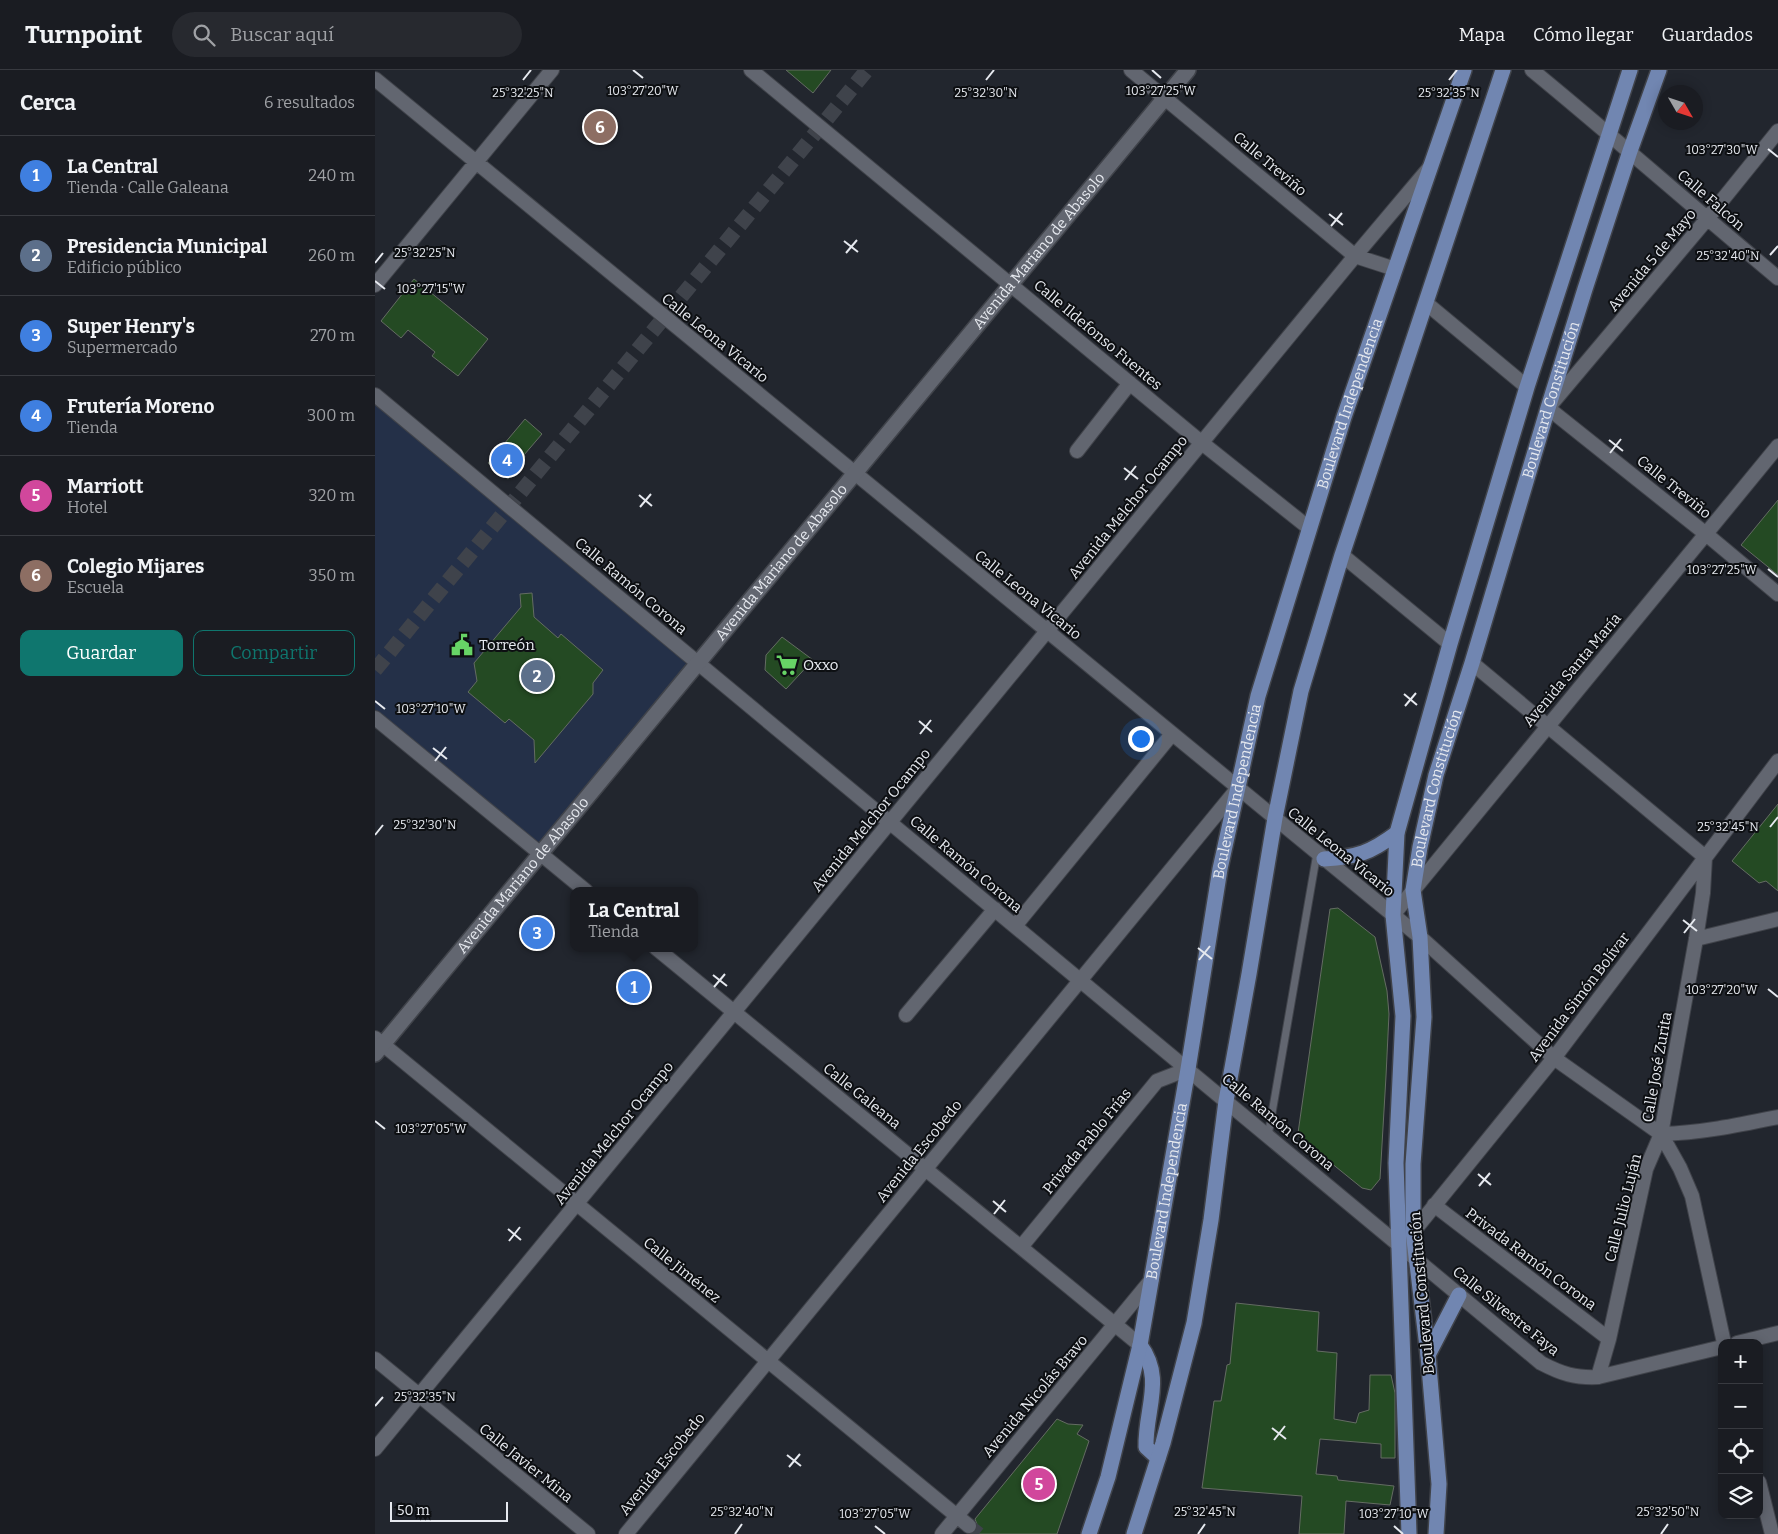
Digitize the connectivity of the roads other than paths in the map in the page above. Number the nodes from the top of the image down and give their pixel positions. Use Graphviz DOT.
graph roads {
  1 [pos="552,70"];
  2 [pos="751,70"];
  3 [pos="1131,70"];
  4 [pos="1188,70"];
  5 [pos="1464,70"];
  6 [pos="1503,70"];
  7 [pos="1532,70"];
  8 [pos="1630,70"];
  9 [pos="1659,70"];
  10 [pos="375,79"];
  11 [pos="1165,98"];
  12 [pos="1778,131"];
  13 [pos="1608,133"];
  14 [pos="1630,151"];
  15 [pos="476,162"];
  16 [pos="1430,166"];
  17 [pos="1707,219"];
  18 [pos="1355,256"];
  19 [pos="1395,269"];
  20 [pos="1778,278"];
  21 [pos="1011,284"];
  22 [pos="375,285"];
  23 [pos="1427,303"];
  24 [pos="1130,383"];
  25 [pos="1527,387"];
  26 [pos="375,395"];
  27 [pos="1548,408"];
  28 [pos="1202,443"];
  29 [pos="1778,446"];
  30 [pos="1077,451"];
  31 [pos="854,473"];
  32 [pos="1309,528"];
  33 [pos="1706,534"];
  34 [pos="1342,555"];
  35 [pos="1778,594"];
  36 [pos="1047,631"];
  37 [pos="1450,644"];
  38 [pos="698,663"];
  39 [pos="1472,663"];
  40 [pos="375,718"];
  41 [pos="1547,726"];
  42 [pos="1171,734"];
  43 [pos="1778,761"];
  44 [pos="1238,788"];
  45 [pos="1275,818"];
  46 [pos="891,822"];
  47 [pos="1397,833"];
  48 [pos="540,853"];
  49 [pos="1321,856"];
  50 [pos="1705,857"];
  51 [pos="581,887"];
  52 [pos="1413,890"];
  53 [pos="995,909"];
  54 [pos="1393,915"];
  55 [pos="1778,919"];
  56 [pos="1015,926"];
  57 [pos="1420,937"];
  58 [pos="1696,939"];
  59 [pos="661,952"];
  60 [pos="1080,980"];
  61 [pos="734,1012"];
  62 [pos="907,1015"];
  63 [pos="378,1046"];
  64 [pos="1554,1058"];
  65 [pos="1188,1069"];
  66 [pos="1226,1101"];
  67 [pos="1778,1117"];
  68 [pos="1661,1134"];
  69 [pos="1268,1136"];
  70 [pos="925,1169"];
  71 [pos="576,1204"];
  72 [pos="1434,1205"];
  73 [pos="1413,1232"];
  74 [pos="1397,1243"];
  75 [pos="1021,1247"];
  76 [pos="1415,1258"];
  77 [pos="1153,1279"];
  78 [pos="1459,1295"];
  79 [pos="1115,1325"];
  80 [pos="1778,1333"];
  81 [pos="1609,1339"];
  82 [pos="1723,1339"];
  83 [pos="1753,1339"];
  84 [pos="1140,1346"];
  85 [pos="1718,1347"];
  86 [pos="1428,1355"];
  87 [pos="375,1359"];
  88 [pos="767,1361"];
  89 [pos="1598,1378"];
  90 [pos="419,1395"];
  91 [pos="375,1449"];
  92 [pos="1158,1458"];
  93 [pos="1763,1498"];
  94 [pos="957,1516"];
  95 [pos="969,1526"];
  96 [pos="587,1534"];
  97 [pos="626,1534"];
  98 [pos="942,1534"];
  99 [pos="1089,1534"];
  100 [pos="1134,1534"];
  101 [pos="1409,1534"];
  102 [pos="1436,1534"];
  103 [pos="1772,1534"];
  1 -- 15 [label="street"];
  2 -- 21 [label="street, Calle Ildefonso Fuentes"];
  3 -- 11 [label="street, Calle Treviño"];
  4 -- 11 [label="street, Avenida Mariano de Abasolo"];
  5 -- 16 [label="main road, Boulevard Independencia"];
  6 -- 23 [label="main road"];
  7 -- 13 [label="street, Calle Falcón"];
  8 -- 13 [label="main road, Boulevard Constitución"];
  9 -- 14 [label="main road, Boulevard Constitución"];
  10 -- 15 [label="street, Calle Leona Vicario"];
  11 -- 18 [label="street, Calle Treviño"];
  11 -- 21 [label="street, Avenida Mariano de Abasolo"];
  12 -- 17 [label="street, Avenida 5 de Mayo"];
  13 -- 14 [label="street, Calle Falcón"];
  13 -- 25 [label="main road, Boulevard Constitución"];
  14 -- 17 [label="street, Calle Falcón"];
  14 -- 27 [label="main road, Boulevard Constitución"];
  15 -- 22 [label="street"];
  15 -- 31 [label="street, Calle Leona Vicario"];
  16 -- 18 [label="street, Avenida Melchor Ocampo"];
  16 -- 19 [label="main road, Boulevard Independencia"];
  17 -- 20 [label="street, Calle Falcón"];
  17 -- 27 [label="street, Avenida 5 de Mayo"];
  18 -- 19 [label="street, Calle Treviño"];
  18 -- 28 [label="street, Avenida Melchor Ocampo"];
  19 -- 32 [label="main road, Boulevard Independencia"];
  21 -- 24 [label="street, Calle Ildefonso Fuentes"];
  21 -- 31 [label="street, Avenida Mariano de Abasolo"];
  23 -- 25 [label="street"];
  23 -- 34 [label="main road"];
  24 -- 28 [label="street, Calle Ildefonso Fuentes"];
  24 -- 30 [label="street"];
  25 -- 37 [label="main road, Boulevard Constitución"];
  26 -- 38 [label="street, Calle Ramón Corona"];
  27 -- 33 [label="street, Calle Treviño"];
  27 -- 39 [label="main road, Boulevard Constitución"];
  28 -- 32 [label="street, Calle Ildefonso Fuentes"];
  28 -- 36 [label="street, Avenida Melchor Ocampo"];
  29 -- 33 [label="street, Avenida Santa María"];
  31 -- 36 [label="street, Calle Leona Vicario"];
  31 -- 38 [label="street, Avenida Mariano de Abasolo"];
  32 -- 44 [label="main road, Boulevard Independencia"];
  33 -- 35 [label="street, Calle Treviño"];
  33 -- 41 [label="street, Avenida Santa María"];
  34 -- 37 [label="street"];
  34 -- 45 [label="main road"];
  36 -- 42 [label="street, Calle Leona Vicario"];
  36 -- 46 [label="street, Avenida Melchor Ocampo"];
  37 -- 47 [label="main road, Boulevard Constitución"];
  38 -- 46 [label="street, Calle Ramón Corona"];
  38 -- 48 [label="street, Avenida Mariano de Abasolo"];
  39 -- 41 [label="street"];
  39 -- 52 [label="main road, Boulevard Constitución"];
  40 -- 48 [label="street"];
  41 -- 50 [label="street"];
  41 -- 52 [label="street, Avenida Santa María"];
  42 -- 44 [label="street, Calle Leona Vicario"];
  42 -- 56 [label="street"];
  43 -- 50 [label="street, Avenida Simón Bolívar"];
  44 -- 45 [label="street, Calle Leona Vicario"];
  44 -- 60 [label="street, Avenida Escobedo"];
  44 -- 65 [label="main road, Boulevard Independencia"];
  45 -- 49 [label="street, Calle Leona Vicario"];
  45 -- 66 [label="main road"];
  46 -- 53 [label="street, Calle Ramón Corona"];
  46 -- 61 [label="street, Avenida Melchor Ocampo"];
  47 -- 49 [label="main road"];
  47 -- 54 [label="main road, Boulevard Constitución"];
  48 -- 51 [label="street"];
  48 -- 63 [label="street, Avenida Mariano de Abasolo"];
  49 -- 54 [label="street, Calle Leona Vicario"];
  49 -- 69 [label="lane"];
  50 -- 58 [label="street, Calle José Zurita"];
  50 -- 64 [label="street, Avenida Simón Bolívar"];
  52 -- 54 [label="street, Avenida Santa María"];
  52 -- 57 [label="main road, Boulevard Constitución"];
  53 -- 56 [label="street, Calle Ramón Corona"];
  53 -- 62 [label="street"];
  54 -- 57 [label="street, Calle Leona Vicario"];
  54 -- 74 [label="main road, Boulevard Constitución"];
  55 -- 58 [label="street"];
  56 -- 60 [label="street, Calle Ramón Corona"];
  57 -- 64 [label="street, Calle Leona Vicario"];
  57 -- 73 [label="main road, Boulevard Constitución"];
  58 -- 68 [label="street, Calle José Zurita"];
  59 -- 61 [label="street, Calle Galeana"];
  60 -- 65 [label="street, Calle Ramón Corona"];
  60 -- 70 [label="street, Avenida Escobedo"];
  61 -- 70 [label="street, Calle Galeana"];
  61 -- 71 [label="street, Avenida Melchor Ocampo"];
  63 -- 71 [label="street, Calle Jiménez"];
  64 -- 68 [label="street, Calle Leona Vicario"];
  64 -- 72 [label="street, Avenida Simón Bolívar"];
  65 -- 66 [label="street, Calle Ramón Corona"];
  65 -- 75 [label="street, Privada Pablo Frías"];
  65 -- 77 [label="main road, Boulevard Independencia"];
  66 -- 69 [label="street, Calle Ramón Corona"];
  66 -- 92 [label="main road"];
  67 -- 68 [label="street"];
  68 -- 81 [label="street, Calle Julio Luján"];
  68 -- 82 [label="street"];
  69 -- 74 [label="street, Calle Ramón Corona"];
  70 -- 75 [label="street, Calle Galeana"];
  70 -- 88 [label="street, Avenida Escobedo"];
  71 -- 88 [label="street, Calle Jiménez"];
  71 -- 90 [label="street, Avenida Melchor Ocampo"];
  72 -- 73 [label="street, Avenida Simón Bolívar"];
  72 -- 81 [label="street, Privada Ramón Corona"];
  73 -- 74 [label="street, Avenida Simón Bolívar"];
  73 -- 76 [label="main road, Boulevard Constitución"];
  74 -- 76 [label="street, Calle Silvestre Faya"];
  74 -- 101 [label="main road, Boulevard Constitución"];
  75 -- 79 [label="street, Calle Galeana"];
  76 -- 78 [label="street, Calle Silvestre Faya"];
  76 -- 86 [label="main road, Boulevard Constitución"];
  77 -- 79 [label="street, Avenida Nicolás Bravo"];
  77 -- 84 [label="main road, Boulevard Independencia"];
  78 -- 86 [label="main road"];
  78 -- 89 [label="street, Calle Silvestre Faya"];
  79 -- 84 [label="street, Calle Galeana"];
  79 -- 94 [label="street, Avenida Nicolás Bravo"];
  80 -- 83 [label="street"];
  81 -- 89 [label="street, Calle Julio Luján"];
  84 -- 92 [label="main road"];
  84 -- 99 [label="main road, Boulevard Independencia"];
  85 -- 89 [label="street, Calle Silvestre Faya"];
  86 -- 102 [label="main road, Boulevard Constitución"];
  87 -- 90 [label="street, Calle Javier Mina"];
  88 -- 94 [label="street, Calle Jiménez"];
  88 -- 97 [label="street, Avenida Escobedo"];
  90 -- 91 [label="street, Avenida Melchor Ocampo"];
  90 -- 96 [label="street, Calle Javier Mina"];
  92 -- 100 [label="main road"];
  93 -- 103 [label="street"];
  94 -- 95 [label="street, Calle Jiménez"];
  94 -- 98 [label="street, Avenida Nicolás Bravo"];
}
